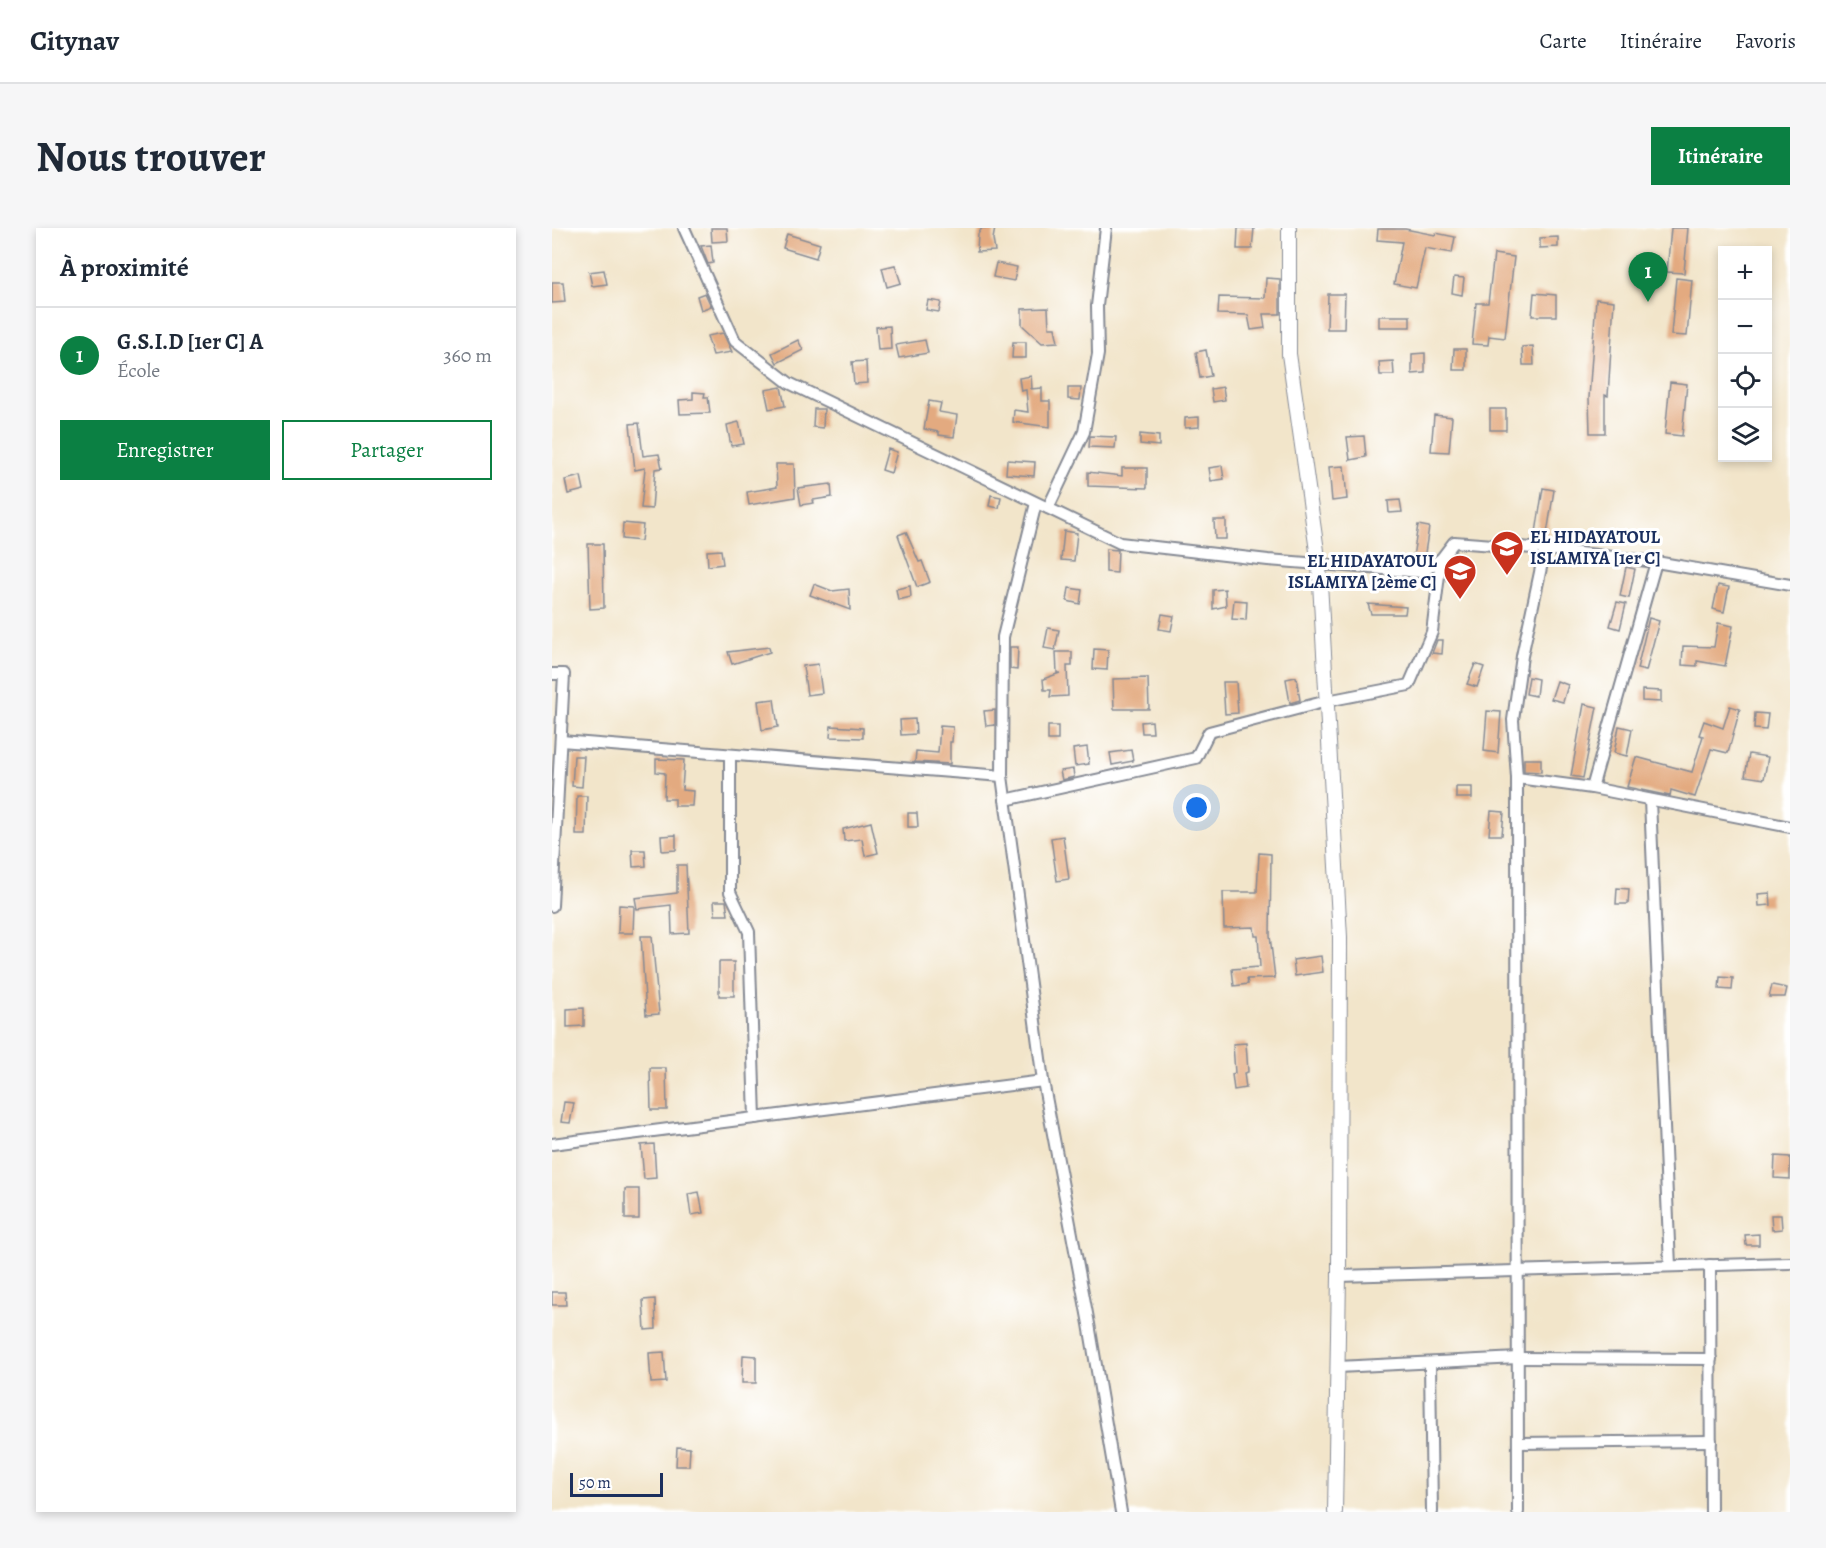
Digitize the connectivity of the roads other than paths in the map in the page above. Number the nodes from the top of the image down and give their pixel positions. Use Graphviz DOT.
graph roads {
  1 [pos="684,228"];
  2 [pos="1106,228"];
  3 [pos="1289,228"];
  4 [pos="1036,503"];
  5 [pos="1048,508"];
  6 [pos="1545,549"];
  7 [pos="1441,558"];
  8 [pos="1656,562"];
  9 [pos="1319,565"];
  10 [pos="1790,585"];
  11 [pos="552,674"];
  12 [pos="1327,701"];
  13 [pos="561,741"];
  14 [pos="730,754"];
  15 [pos="1002,776"];
  16 [pos="1517,778"];
  17 [pos="1592,788"];
  18 [pos="1005,800"];
  19 [pos="1650,800"];
  20 [pos="1790,827"];
  21 [pos="552,906"];
  22 [pos="1043,1081"];
  23 [pos="755,1118"];
  24 [pos="552,1144"];
  25 [pos="1790,1263"];
  26 [pos="1710,1265"];
  27 [pos="1670,1266"];
  28 [pos="1518,1271"];
  29 [pos="1339,1276"];
  30 [pos="1518,1358"];
  31 [pos="1711,1359"];
  32 [pos="1430,1363"];
  33 [pos="1338,1367"];
  34 [pos="1711,1441"];
  35 [pos="1518,1443"];
  36 [pos="1121,1512"];
  37 [pos="1335,1512"];
  38 [pos="1432,1512"];
  39 [pos="1518,1512"];
  40 [pos="1711,1512"];
  1 -- 4 [label="street"];
  2 -- 5 [label="street"];
  3 -- 9 [label="street"];
  4 -- 5 [label="street"];
  4 -- 15 [label="street"];
  5 -- 9 [label="street"];
  6 -- 7 [label="street"];
  6 -- 8 [label="street"];
  6 -- 16 [label="street"];
  7 -- 9 [label="street"];
  7 -- 12 [label="street"];
  8 -- 10 [label="street"];
  8 -- 17 [label="street"];
  9 -- 12 [label="street"];
  11 -- 13 [label="street"];
  12 -- 18 [label="street"];
  12 -- 29 [label="street"];
  13 -- 14 [label="street"];
  13 -- 21 [label="street"];
  14 -- 15 [label="street"];
  14 -- 23 [label="street"];
  15 -- 18 [label="street"];
  16 -- 17 [label="street"];
  16 -- 28 [label="street"];
  17 -- 19 [label="street"];
  18 -- 22 [label="street"];
  19 -- 20 [label="street"];
  19 -- 27 [label="street"];
  22 -- 23 [label="street"];
  22 -- 36 [label="street"];
  23 -- 24 [label="street"];
  25 -- 26 [label="street"];
  26 -- 27 [label="street"];
  26 -- 31 [label="street"];
  27 -- 28 [label="street"];
  28 -- 29 [label="street"];
  28 -- 30 [label="street"];
  29 -- 33 [label="street"];
  30 -- 31 [label="street"];
  30 -- 32 [label="street"];
  30 -- 35 [label="street"];
  31 -- 34 [label="street"];
  32 -- 33 [label="street"];
  32 -- 38 [label="street"];
  33 -- 37 [label="street"];
  34 -- 35 [label="street"];
  34 -- 40 [label="street"];
  35 -- 39 [label="street"];
}
